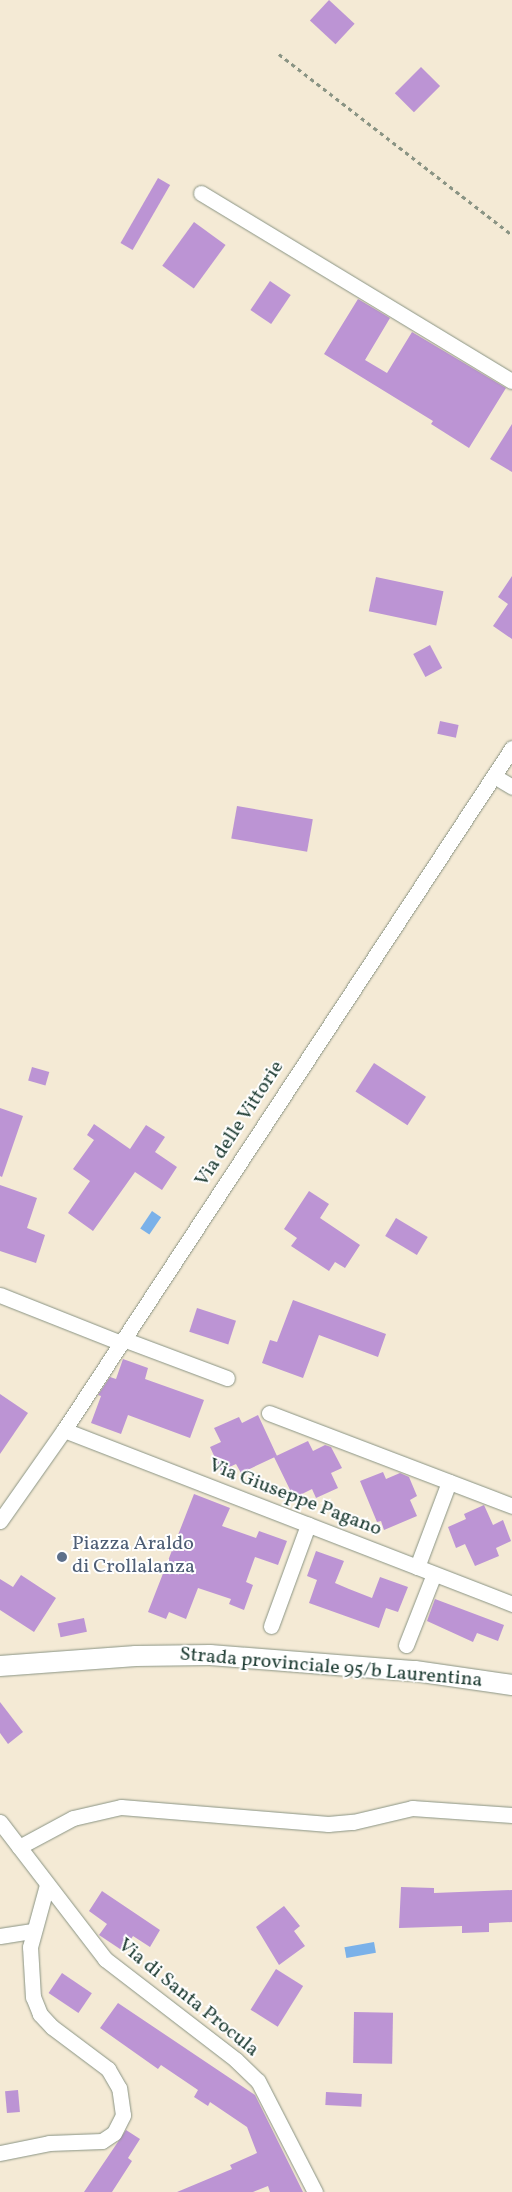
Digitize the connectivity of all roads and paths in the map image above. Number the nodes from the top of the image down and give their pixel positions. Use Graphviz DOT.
graph roads {
  1 [pos="279,54"];
  2 [pos="202,193"];
  3 [pos="512,235"];
  4 [pos="512,382"];
  5 [pos="512,748"];
  6 [pos="494,776"];
  7 [pos="512,787"];
  8 [pos="0,1295"];
  9 [pos="122,1341"];
  10 [pos="227,1378"];
  11 [pos="269,1414"];
  12 [pos="64,1430"];
  13 [pos="448,1482"];
  14 [pos="6,1502"];
  15 [pos="512,1506"];
  16 [pos="0,1521"];
  17 [pos="308,1525"];
  18 [pos="417,1567"];
  19 [pos="434,1574"];
  20 [pos="512,1604"];
  21 [pos="270,1626"];
  22 [pos="406,1645"];
  23 [pos="0,1666"];
  24 [pos="512,1685"];
  25 [pos="512,1815"];
  26 [pos="0,1822"];
  27 [pos="19,1847"];
  28 [pos="47,1885"];
  29 [pos="32,1931"];
  30 [pos="0,1936"];
  31 [pos="0,2153"];
  32 [pos="315,2192"];
  1 -- 3 [label="path"];
  2 -- 4 [label="street"];
  5 -- 6 [label="street, Via delle Vittorie"];
  6 -- 7 [label="street"];
  6 -- 9 [label="street, Via delle Vittorie"];
  8 -- 9 [label="street"];
  9 -- 10 [label="street"];
  9 -- 12 [label="street, Via delle Vittorie"];
  11 -- 13 [label="street"];
  12 -- 14 [label="street, Via delle Vittorie"];
  12 -- 17 [label="street, Via Giuseppe Pagano"];
  13 -- 15 [label="street"];
  13 -- 18 [label="street"];
  14 -- 16 [label="street, Via delle Vittorie"];
  17 -- 18 [label="street, Via Giuseppe Pagano"];
  17 -- 21 [label="street"];
  18 -- 19 [label="street, Via Giuseppe Pagano"];
  19 -- 20 [label="street, Via Giuseppe Pagano"];
  19 -- 22 [label="street"];
  23 -- 24 [label="main road, Strada provinciale 95/b Laurentina"];
  25 -- 27 [label="street"];
  26 -- 27 [label="street, Via di Santa Procula"];
  27 -- 28 [label="street, Via di Santa Procula"];
  28 -- 29 [label="street"];
  28 -- 32 [label="street, Via di Santa Procula"];
  29 -- 30 [label="street"];
  29 -- 31 [label="street"];
}
